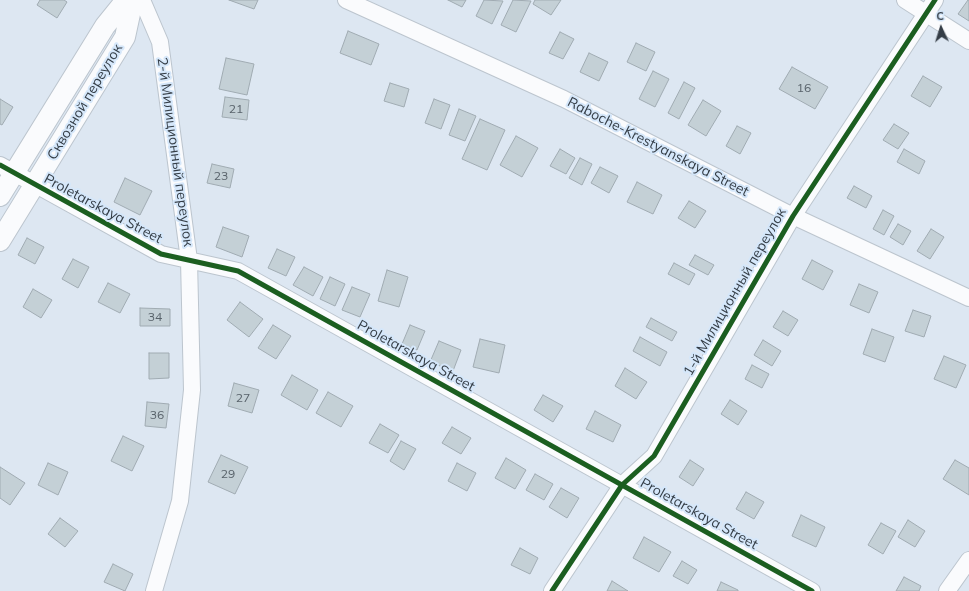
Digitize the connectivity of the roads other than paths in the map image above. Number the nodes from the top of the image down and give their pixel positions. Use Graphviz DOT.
graph roads {
  1 [pos="126,0"];
  2 [pos="133,0"];
  3 [pos="142,0"];
  4 [pos="346,0"];
  5 [pos="904,0"];
  6 [pos="935,0"];
  7 [pos="927,14"];
  8 [pos="969,41"];
  9 [pos="7,169"];
  10 [pos="34,185"];
  11 [pos="0,196"];
  12 [pos="793,216"];
  13 [pos="0,241"];
  14 [pos="189,260"];
  15 [pos="969,298"];
  16 [pos="622,485"];
  17 [pos="969,560"];
  18 [pos="154,591"];
  19 [pos="552,591"];
  20 [pos="812,591"];
  21 [pos="947,591"];
  1 -- 9 [label="street, Сквозной переулок"];
  2 -- 10 [label="street, Сквозной переулок"];
  3 -- 14 [label="street, 2-й Милиционный переулок"];
  4 -- 12 [label="street, Raboche-Krestyanskaya Street"];
  5 -- 7 [label="street"];
  6 -- 7 [label="street, 1-й Милиционный переулок"];
  7 -- 8 [label="street"];
  7 -- 12 [label="street, 1-й Милиционный переулок"];
  9 -- 10 [label="street, Proletarskaya Street"];
  9 -- 11 [label="street, Сквозной переулок"];
  10 -- 13 [label="street, Сквозной переулок"];
  10 -- 14 [label="street, Proletarskaya Street"];
  12 -- 15 [label="street, Raboche-Krestyanskaya Street"];
  12 -- 16 [label="street, 1-й Милиционный переулок"];
  14 -- 16 [label="street, Proletarskaya Street"];
  14 -- 18 [label="street, 2-й Милиционный переулок"];
  16 -- 19 [label="street, 1-й Милиционный переулок"];
  16 -- 20 [label="street, Proletarskaya Street"];
  17 -- 21 [label="street"];
}
